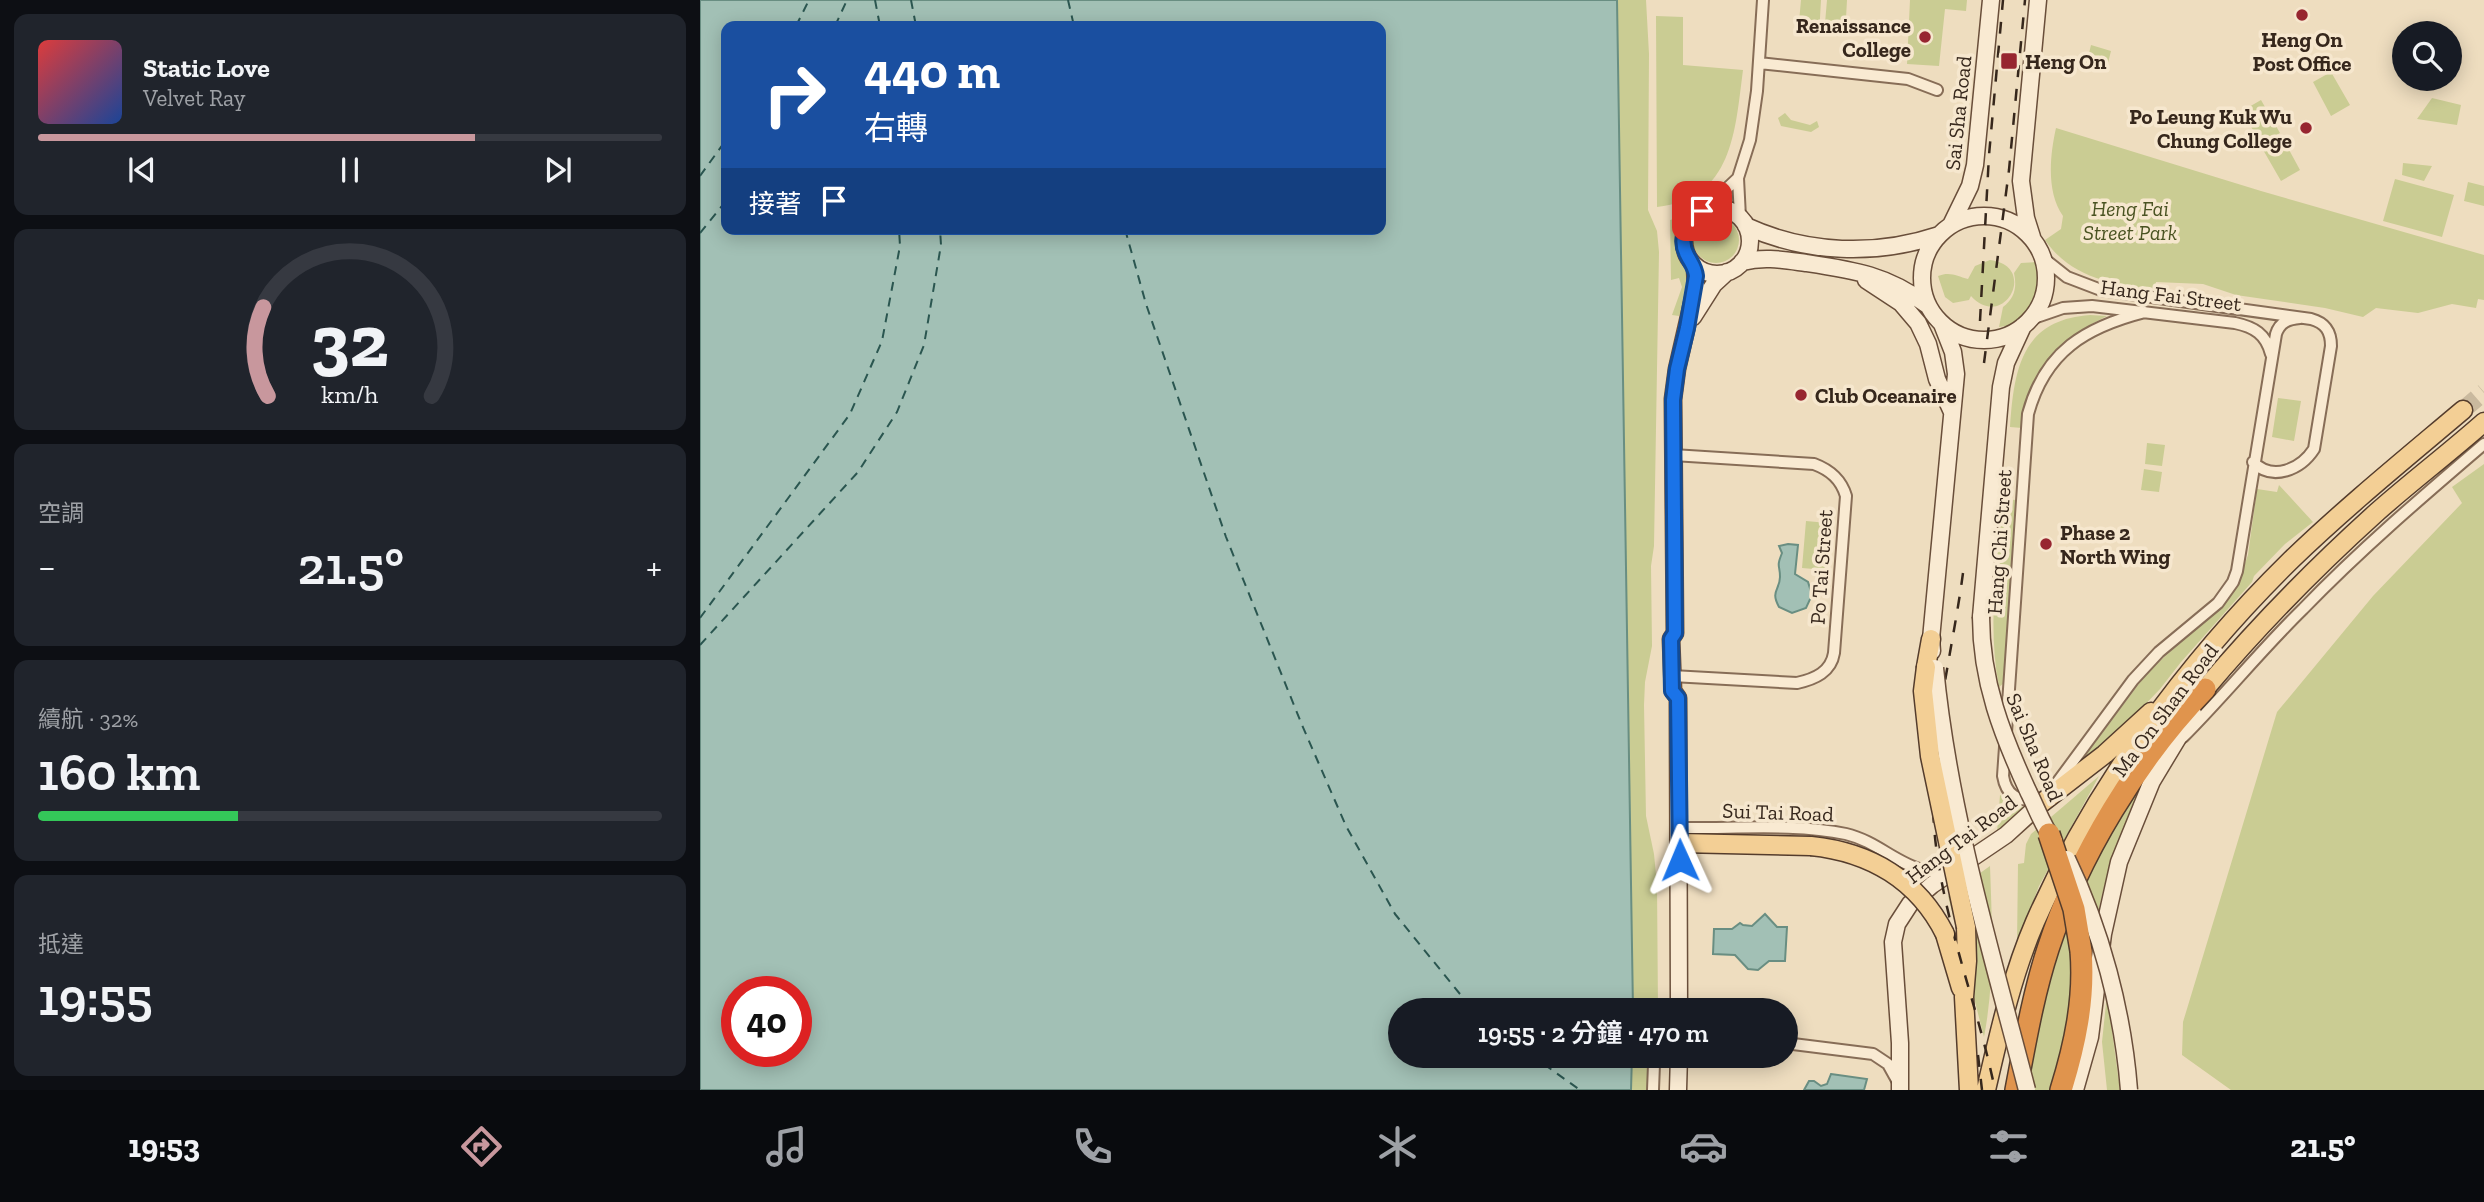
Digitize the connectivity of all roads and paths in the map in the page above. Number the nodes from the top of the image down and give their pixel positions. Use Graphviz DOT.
graph roads {
  1 [pos="1763,0"];
  2 [pos="1991,0"];
  3 [pos="2038,0"];
  4 [pos="1759,63"];
  5 [pos="1937,90"];
  6 [pos="1738,178"];
  7 [pos="1704,210"];
  8 [pos="1743,222"];
  9 [pos="1945,230"];
  10 [pos="2032,238"];
  11 [pos="2043,258"];
  12 [pos="1742,262"];
  13 [pos="1695,267"];
  14 [pos="1849,270"];
  15 [pos="1727,272"];
  16 [pos="1927,304"];
  17 [pos="2145,312"];
  18 [pos="2300,318"];
  19 [pos="2027,323"];
  20 [pos="1942,324"];
  21 [pos="1687,328"];
  22 [pos="2272,360"];
  23 [pos="2463,410"];
  24 [pos="1953,414"];
  25 [pos="2484,422"];
  26 [pos="2479,436"];
  27 [pos="1673,455"];
  28 [pos="2253,463"];
  29 [pos="1931,639"];
  30 [pos="1930,668"];
  31 [pos="1677,677"];
  32 [pos="2185,681"];
  33 [pos="2205,689"];
  34 [pos="2162,764"];
  35 [pos="2045,799"];
  36 [pos="2049,834"];
  37 [pos="1680,835"];
  38 [pos="1950,871"];
  39 [pos="1964,997"];
  40 [pos="1679,998"];
  41 [pos="1798,1045"];
  42 [pos="1654,1068"];
  43 [pos="1679,1068"];
  44 [pos="1900,1089"];
  45 [pos="1653,1090"];
  46 [pos="1678,1090"];
  47 [pos="1969,1090"];
  48 [pos="1986,1090"];
  49 [pos="2016,1090"];
  50 [pos="2027,1090"];
  51 [pos="2071,1090"];
  52 [pos="2129,1090"];
  1 -- 4 [label="street"];
  2 -- 9 [label="main road, Sai Sha Road"];
  3 -- 10 [label="main road"];
  4 -- 5 [label="street"];
  4 -- 6 [label="street"];
  6 -- 7 [label="street"];
  6 -- 8 [label="street"];
  7 -- 8 [label="main road"];
  7 -- 13 [label="main road"];
  8 -- 9 [label="main road"];
  8 -- 12 [label="main road"];
  9 -- 10 [label="main road"];
  9 -- 16 [label="main road"];
  10 -- 11 [label="main road"];
  11 -- 18 [label="street, Hang Fai Street"];
  11 -- 19 [label="main road"];
  12 -- 14 [label="main road"];
  12 -- 15 [label="main road"];
  13 -- 15 [label="main road"];
  13 -- 21 [label="main road"];
  14 -- 16 [label="main road"];
  14 -- 24 [label="main road"];
  15 -- 21 [label="main road"];
  16 -- 20 [label="main road"];
  17 -- 19 [label="street, Hang Fai Street"];
  17 -- 22 [label="street, Hang Fai Street"];
  17 -- 35 [label="street, Hang Chi Street"];
  18 -- 22 [label="street"];
  18 -- 28 [label="street, Hang Fai Street"];
  19 -- 20 [label="main road"];
  19 -- 36 [label="main road, Sai Sha Road, bridge"];
  20 -- 24 [label="main road"];
  21 -- 27 [label="main road"];
  22 -- 28 [label="street, Hang Tai Road"];
  23 -- 32 [label="main road, Ma On Shan Road"];
  24 -- 29 [label="main road"];
  25 -- 26 [label="main road"];
  26 -- 33 [label="main road, Ma On Shan Road"];
  26 -- 34 [label="street, Ma On Shan Road"];
  27 -- 31 [label="main road"];
  27 -- 31 [label="street, Po Tai Street"];
  28 -- 35 [label="street, Hang Tai Road"];
  29 -- 30 [label="main road"];
  30 -- 39 [label="main road, bridge"];
  30 -- 50 [label="main road, bridge"];
  31 -- 37 [label="main road"];
  32 -- 35 [label="main road"];
  32 -- 48 [label="main road, Ma On Shan Road"];
  33 -- 34 [label="main road, Ma On Shan Road"];
  33 -- 49 [label="highway, Ma On Shan Road"];
  34 -- 51 [label="main road, Ma On Shan Road"];
  35 -- 38 [label="main road, Hang Tai Road"];
  36 -- 51 [label="highway, bridge"];
  36 -- 52 [label="main road, Sai Sha Road, bridge"];
  37 -- 38 [label="street, Sui Tai Road"];
  37 -- 39 [label="main road, bridge"];
  37 -- 40 [label="main road"];
  38 -- 44 [label="main road, Hang Tai Road"];
  39 -- 47 [label="main road"];
  41 -- 44 [label="street"];
  42 -- 45 [label="street"];
  43 -- 46 [label="main road"];
}
